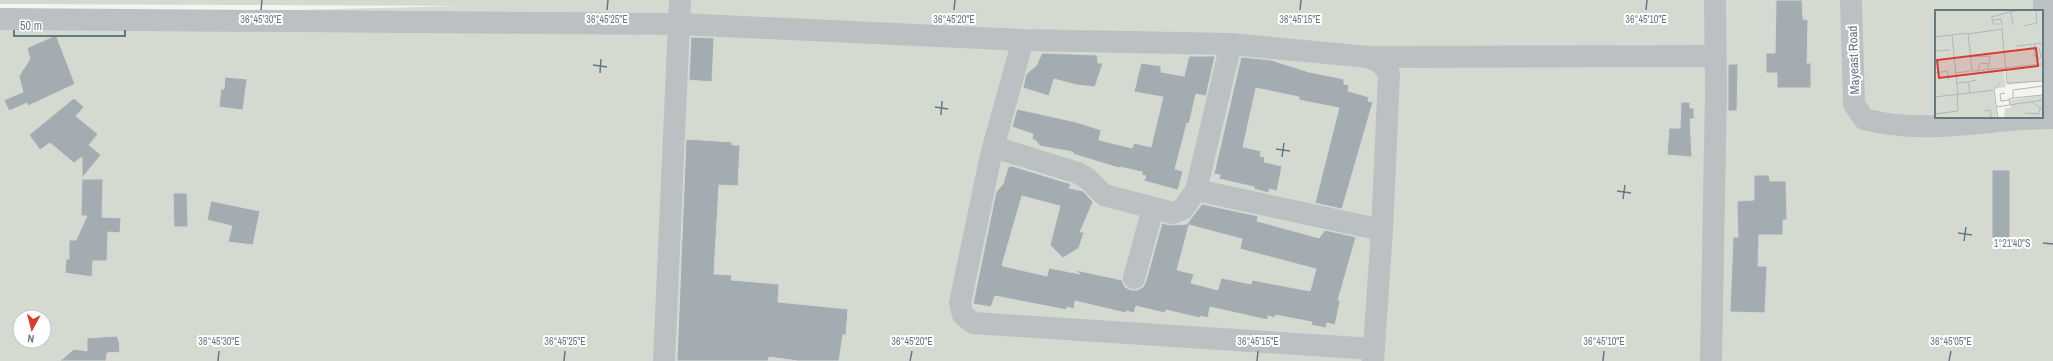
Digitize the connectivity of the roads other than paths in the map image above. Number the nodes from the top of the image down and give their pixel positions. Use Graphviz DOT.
graph roads {
  1 [pos="680,0"];
  2 [pos="1715,0"];
  3 [pos="1851,0"];
  4 [pos="2044,0"];
  5 [pos="0,19"];
  6 [pos="679,24"];
  7 [pos="1023,40"];
  8 [pos="1231,44"];
  9 [pos="1715,56"];
  10 [pos="1369,57"];
  11 [pos="2049,118"];
  12 [pos="994,147"];
  13 [pos="1196,190"];
  14 [pos="1153,208"];
  15 [pos="1382,230"];
  16 [pos="1134,278"];
  17 [pos="1373,355"];
  18 [pos="664,361"];
  19 [pos="1711,361"];
  1 -- 6 [label="street"];
  2 -- 9 [label="street"];
  3 -- 11 [label="street, Mayeast Road"];
  4 -- 11 [label="street"];
  5 -- 6 [label="street"];
  6 -- 7 [label="street"];
  6 -- 18 [label="street"];
  7 -- 8 [label="street"];
  7 -- 12 [label="street"];
  8 -- 10 [label="street"];
  8 -- 13 [label="street"];
  9 -- 10 [label="street"];
  9 -- 19 [label="street"];
  10 -- 15 [label="street"];
  12 -- 14 [label="street"];
  12 -- 17 [label="street"];
  13 -- 14 [label="street"];
  13 -- 15 [label="street"];
  14 -- 16 [label="street"];
  15 -- 17 [label="street"];
}
